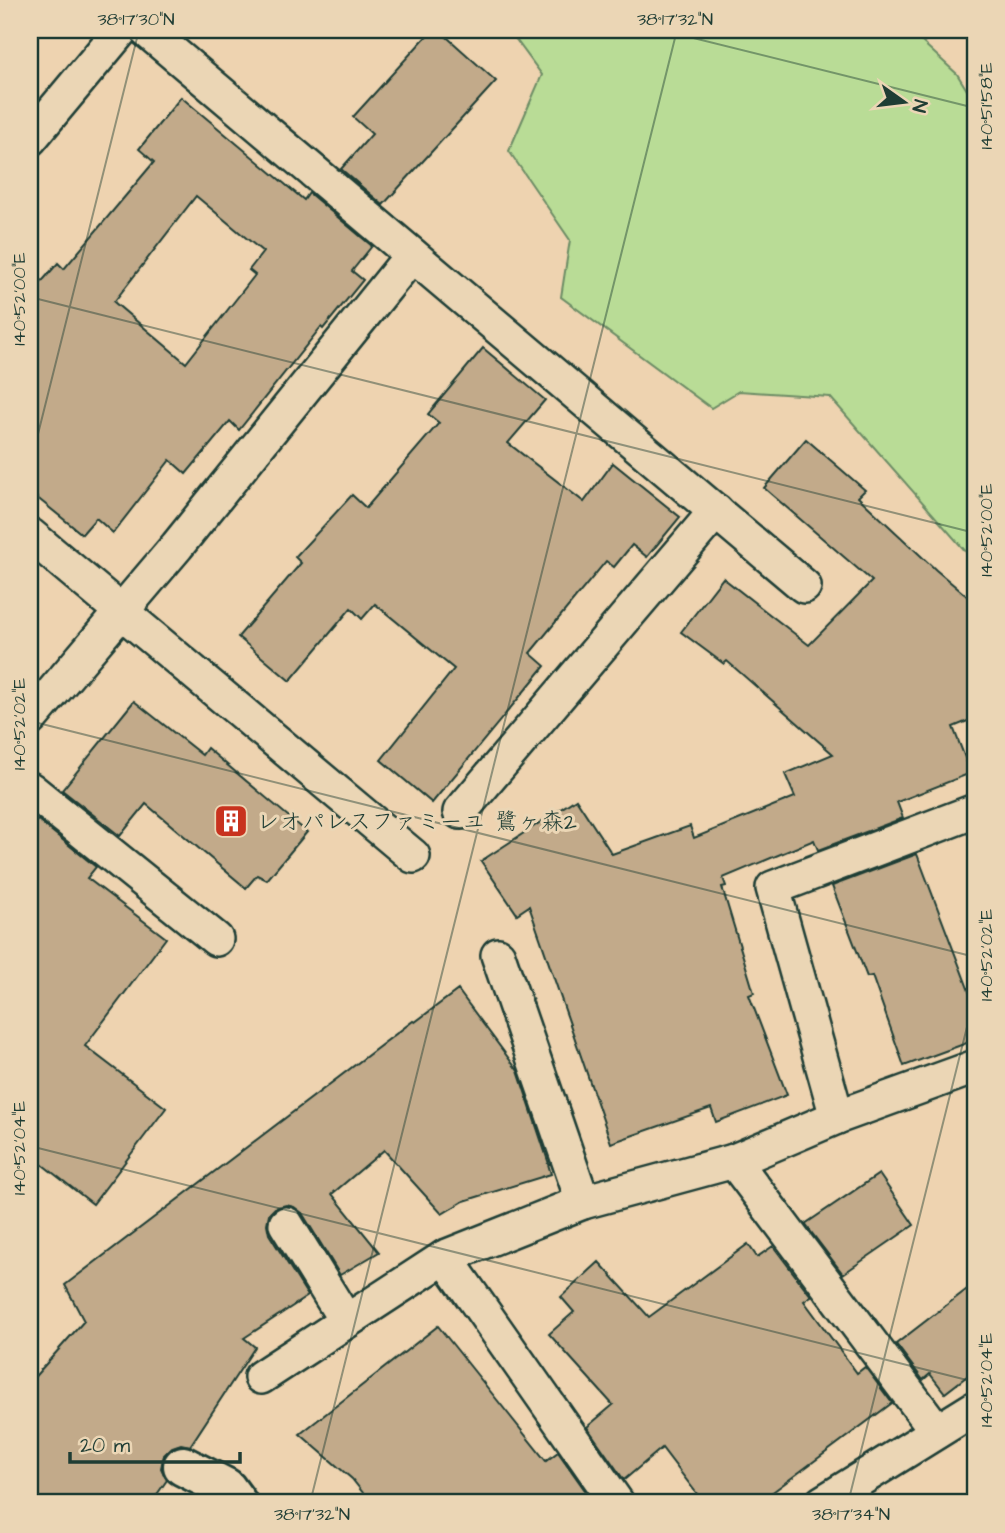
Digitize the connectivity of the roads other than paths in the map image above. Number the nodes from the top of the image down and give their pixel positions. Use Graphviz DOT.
graph roads {
  1 [pos="121,30"];
  2 [pos="146,30"];
  3 [pos="30,139"];
  4 [pos="412,255"];
  5 [pos="716,511"];
  6 [pos="30,535"];
  7 [pos="804,586"];
  8 [pos="121,612"];
  9 [pos="30,719"];
  10 [pos="30,789"];
  11 [pos="975,811"];
  12 [pos="460,812"];
  13 [pos="413,856"];
  14 [pos="216,939"];
  15 [pos="498,955"];
  16 [pos="975,1067"];
  17 [pos="836,1116"];
  18 [pos="734,1161"];
  19 [pos="583,1202"];
  20 [pos="286,1224"];
  21 [pos="445,1257"];
  22 [pos="346,1321"];
  23 [pos="261,1377"];
  24 [pos="975,1408"];
  25 [pos="936,1431"];
  26 [pos="183,1466"];
  27 [pos="237,1503"];
  28 [pos="617,1503"];
  29 [pos="822,1503"];
  1 -- 3 [label="lane"];
  2 -- 4 [label="lane"];
  4 -- 5 [label="lane"];
  4 -- 8 [label="lane"];
  5 -- 7 [label="lane"];
  5 -- 12 [label="lane"];
  6 -- 8 [label="lane"];
  8 -- 9 [label="lane"];
  8 -- 13 [label="lane"];
  10 -- 14 [label="lane"];
  11 -- 17 [label="lane"];
  15 -- 19 [label="lane"];
  16 -- 17 [label="lane"];
  17 -- 18 [label="lane"];
  18 -- 19 [label="lane"];
  18 -- 25 [label="lane"];
  19 -- 21 [label="lane"];
  20 -- 22 [label="lane"];
  21 -- 22 [label="lane"];
  21 -- 28 [label="lane"];
  22 -- 23 [label="lane"];
  24 -- 25 [label="lane"];
  25 -- 29 [label="lane"];
  26 -- 27 [label="street"];
}
